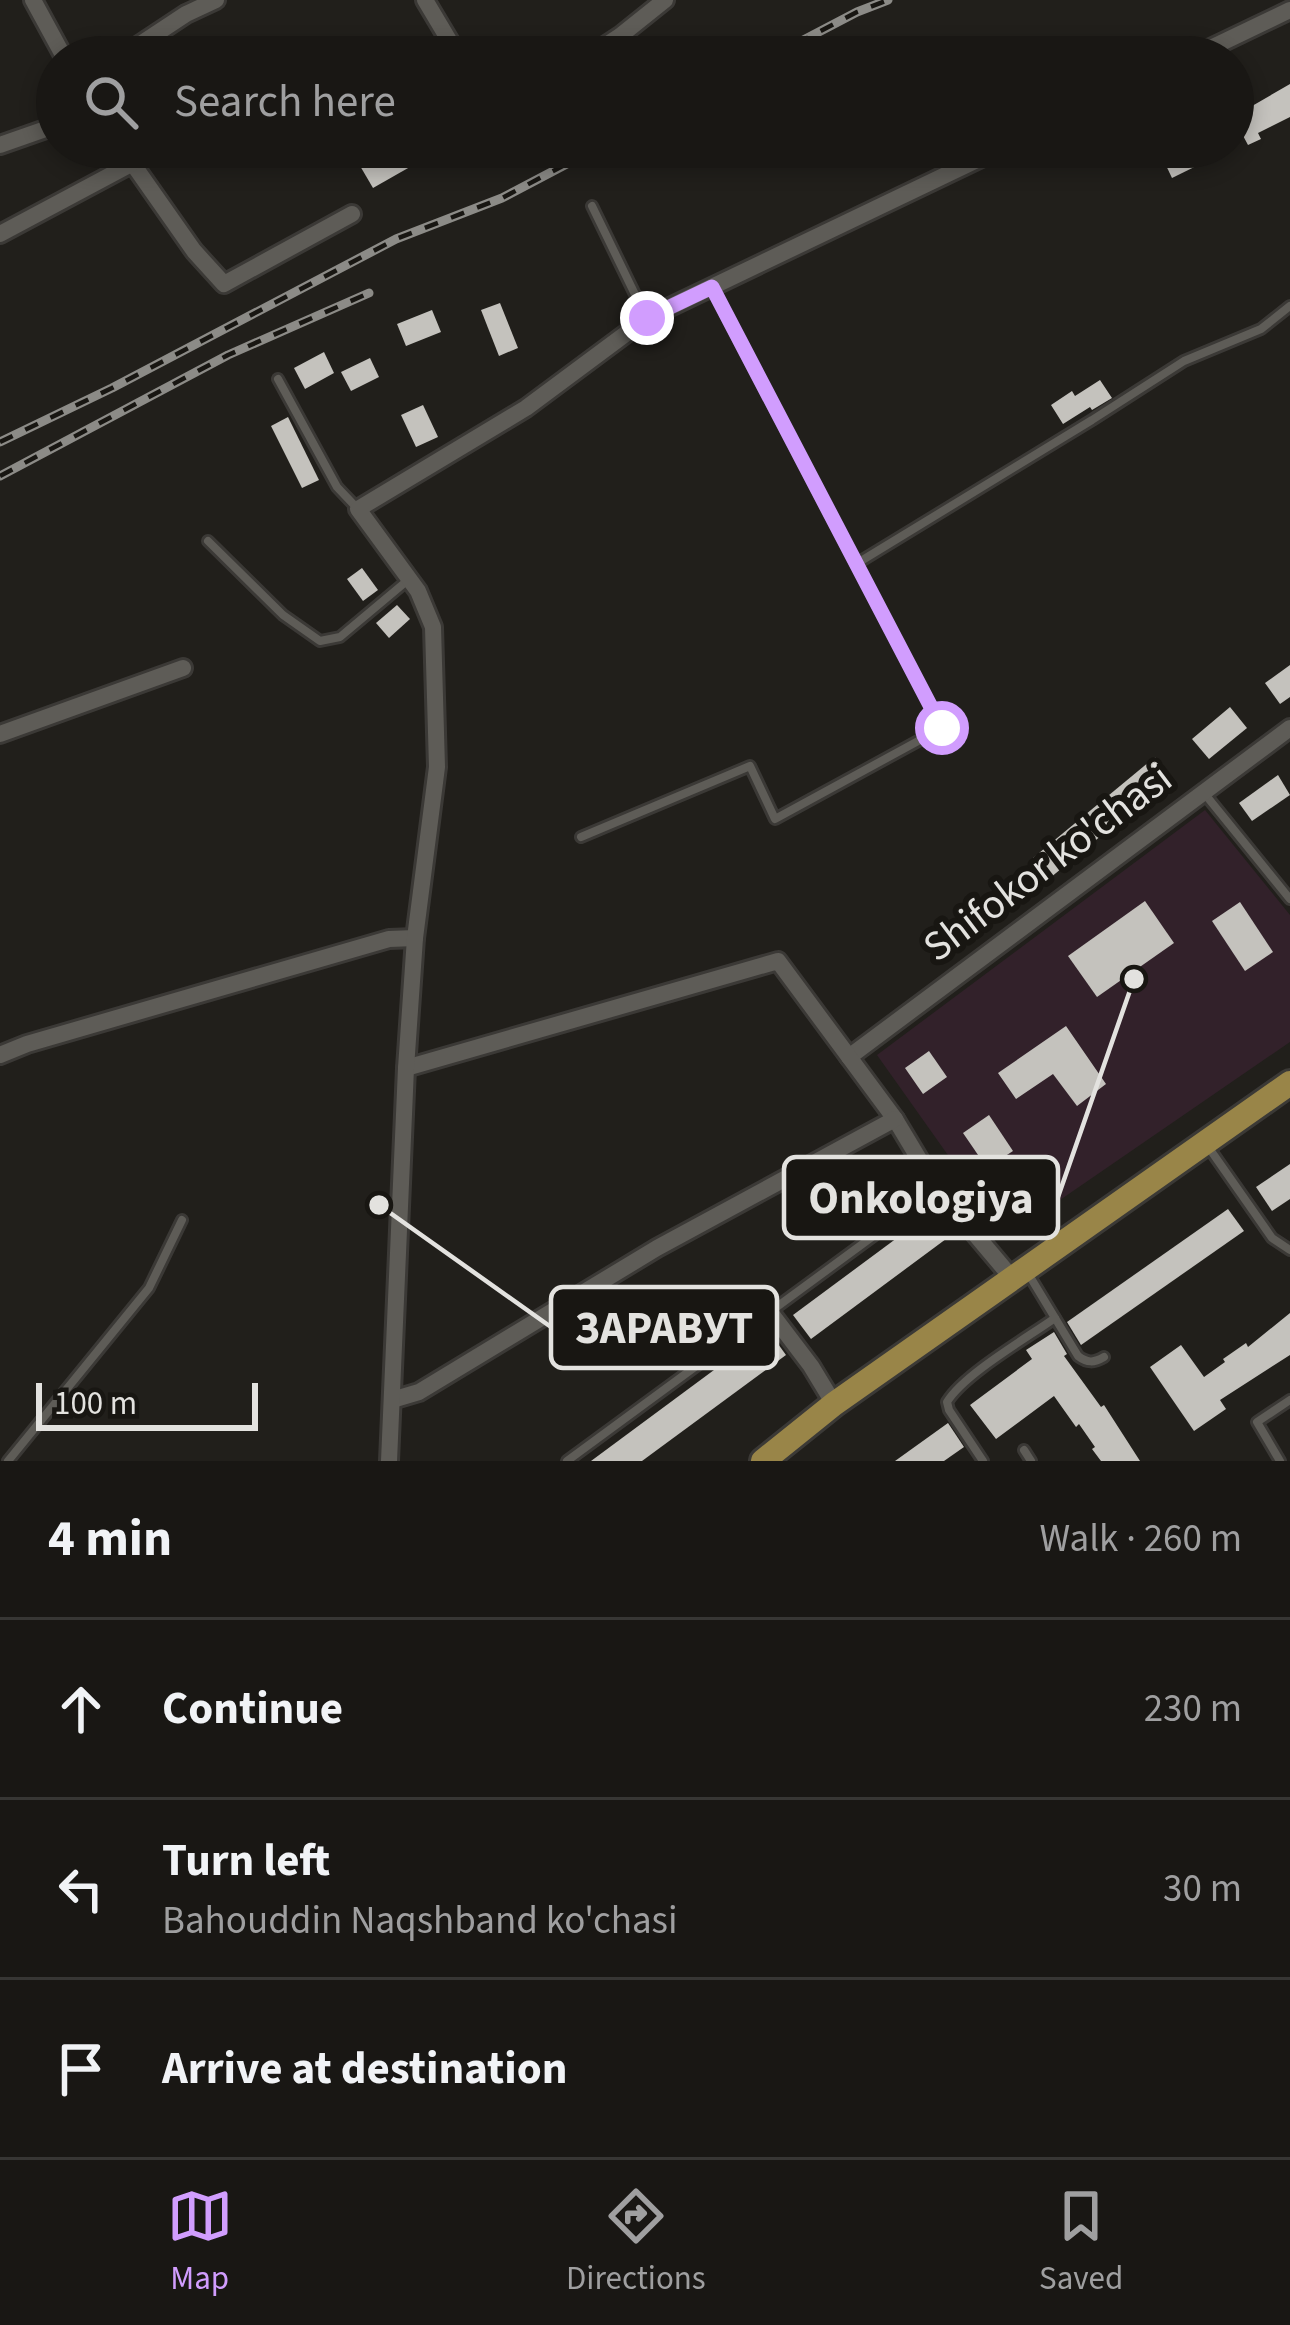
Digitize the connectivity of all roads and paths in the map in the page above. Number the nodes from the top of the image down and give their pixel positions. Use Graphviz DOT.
graph roads {
  1 [pos="33,0"];
  2 [pos="216,0"];
  3 [pos="425,0"];
  4 [pos="665,0"];
  5 [pos="1290,10"];
  6 [pos="53,36"];
  7 [pos="153,36"];
  8 [pos="446,36"];
  9 [pos="620,36"];
  10 [pos="1236,36"];
  11 [pos="36,132"];
  12 [pos="0,145"];
  13 [pos="124,168"];
  14 [pos="136,168"];
  15 [pos="960,168"];
  16 [pos="592,206"];
  17 [pos="352,214"];
  18 [pos="0,234"];
  19 [pos="712,287"];
  20 [pos="1290,306"];
  21 [pos="647,318"];
  22 [pos="278,379"];
  23 [pos="358,509"];
  24 [pos="208,541"];
  25 [pos="856,565"];
  26 [pos="409,579"];
  27 [pos="184,668"];
  28 [pos="1290,728"];
  29 [pos="0,734"];
  30 [pos="1203,791"];
  31 [pos="581,837"];
  32 [pos="1290,899"];
  33 [pos="415,938"];
  34 [pos="0,1055"];
  35 [pos="849,1057"];
  36 [pos="406,1068"];
  37 [pos="1290,1083"];
  38 [pos="895,1119"];
  39 [pos="1205,1142"];
  40 [pos="937,1190"];
  41 [pos="182,1220"];
  42 [pos="1290,1250"];
  43 [pos="1019,1273"];
  44 [pos="770,1312"];
  45 [pos="1055,1318"];
  46 [pos="1103,1357"];
  47 [pos="392,1400"];
  48 [pos="1290,1400"];
  49 [pos="834,1404"];
  50 [pos="1024,1450"];
  51 [pos="579,1452"];
  52 [pos="8,1461"];
  53 [pos="389,1461"];
  54 [pos="567,1461"];
  55 [pos="586,1461"];
  56 [pos="763,1461"];
  57 [pos="983,1461"];
  58 [pos="1031,1461"];
  59 [pos="1280,1461"];
  1 -- 6 [label="street"];
  2 -- 7 [label="street"];
  3 -- 8 [label="street"];
  4 -- 9 [label="street"];
  5 -- 10 [label="street"];
  11 -- 12 [label="street"];
  13 -- 18 [label="street"];
  14 -- 17 [label="street"];
  15 -- 19 [label="street"];
  16 -- 21 [label="lane"];
  19 -- 21 [label="street"];
  19 -- 25 [label="lane"];
  20 -- 25 [label="lane"];
  21 -- 23 [label="street"];
  22 -- 23 [label="lane"];
  23 -- 26 [label="street"];
  24 -- 26 [label="lane"];
  25 -- 31 [label="lane"];
  26 -- 33 [label="street"];
  27 -- 29 [label="street"];
  28 -- 30 [label="street, Shifokor ko'chasi"];
  30 -- 32 [label="lane"];
  30 -- 35 [label="street, Shifokor ko'chasi"];
  33 -- 34 [label="street"];
  33 -- 36 [label="street"];
  35 -- 36 [label="street"];
  35 -- 38 [label="street"];
  36 -- 47 [label="street"];
  37 -- 39 [label="main road"];
  38 -- 40 [label="street"];
  38 -- 47 [label="street"];
  39 -- 42 [label="lane"];
  39 -- 43 [label="main road"];
  40 -- 43 [label="street"];
  40 -- 44 [label="lane"];
  41 -- 52 [label="lane"];
  43 -- 45 [label="lane"];
  43 -- 49 [label="main road"];
  44 -- 49 [label="street"];
  44 -- 51 [label="lane"];
  45 -- 46 [label="lane"];
  45 -- 57 [label="lane"];
  47 -- 53 [label="street"];
  48 -- 59 [label="lane"];
  49 -- 56 [label="main road"];
  50 -- 58 [label="lane"];
  51 -- 54 [label="lane"];
  51 -- 55 [label="lane"];
}
